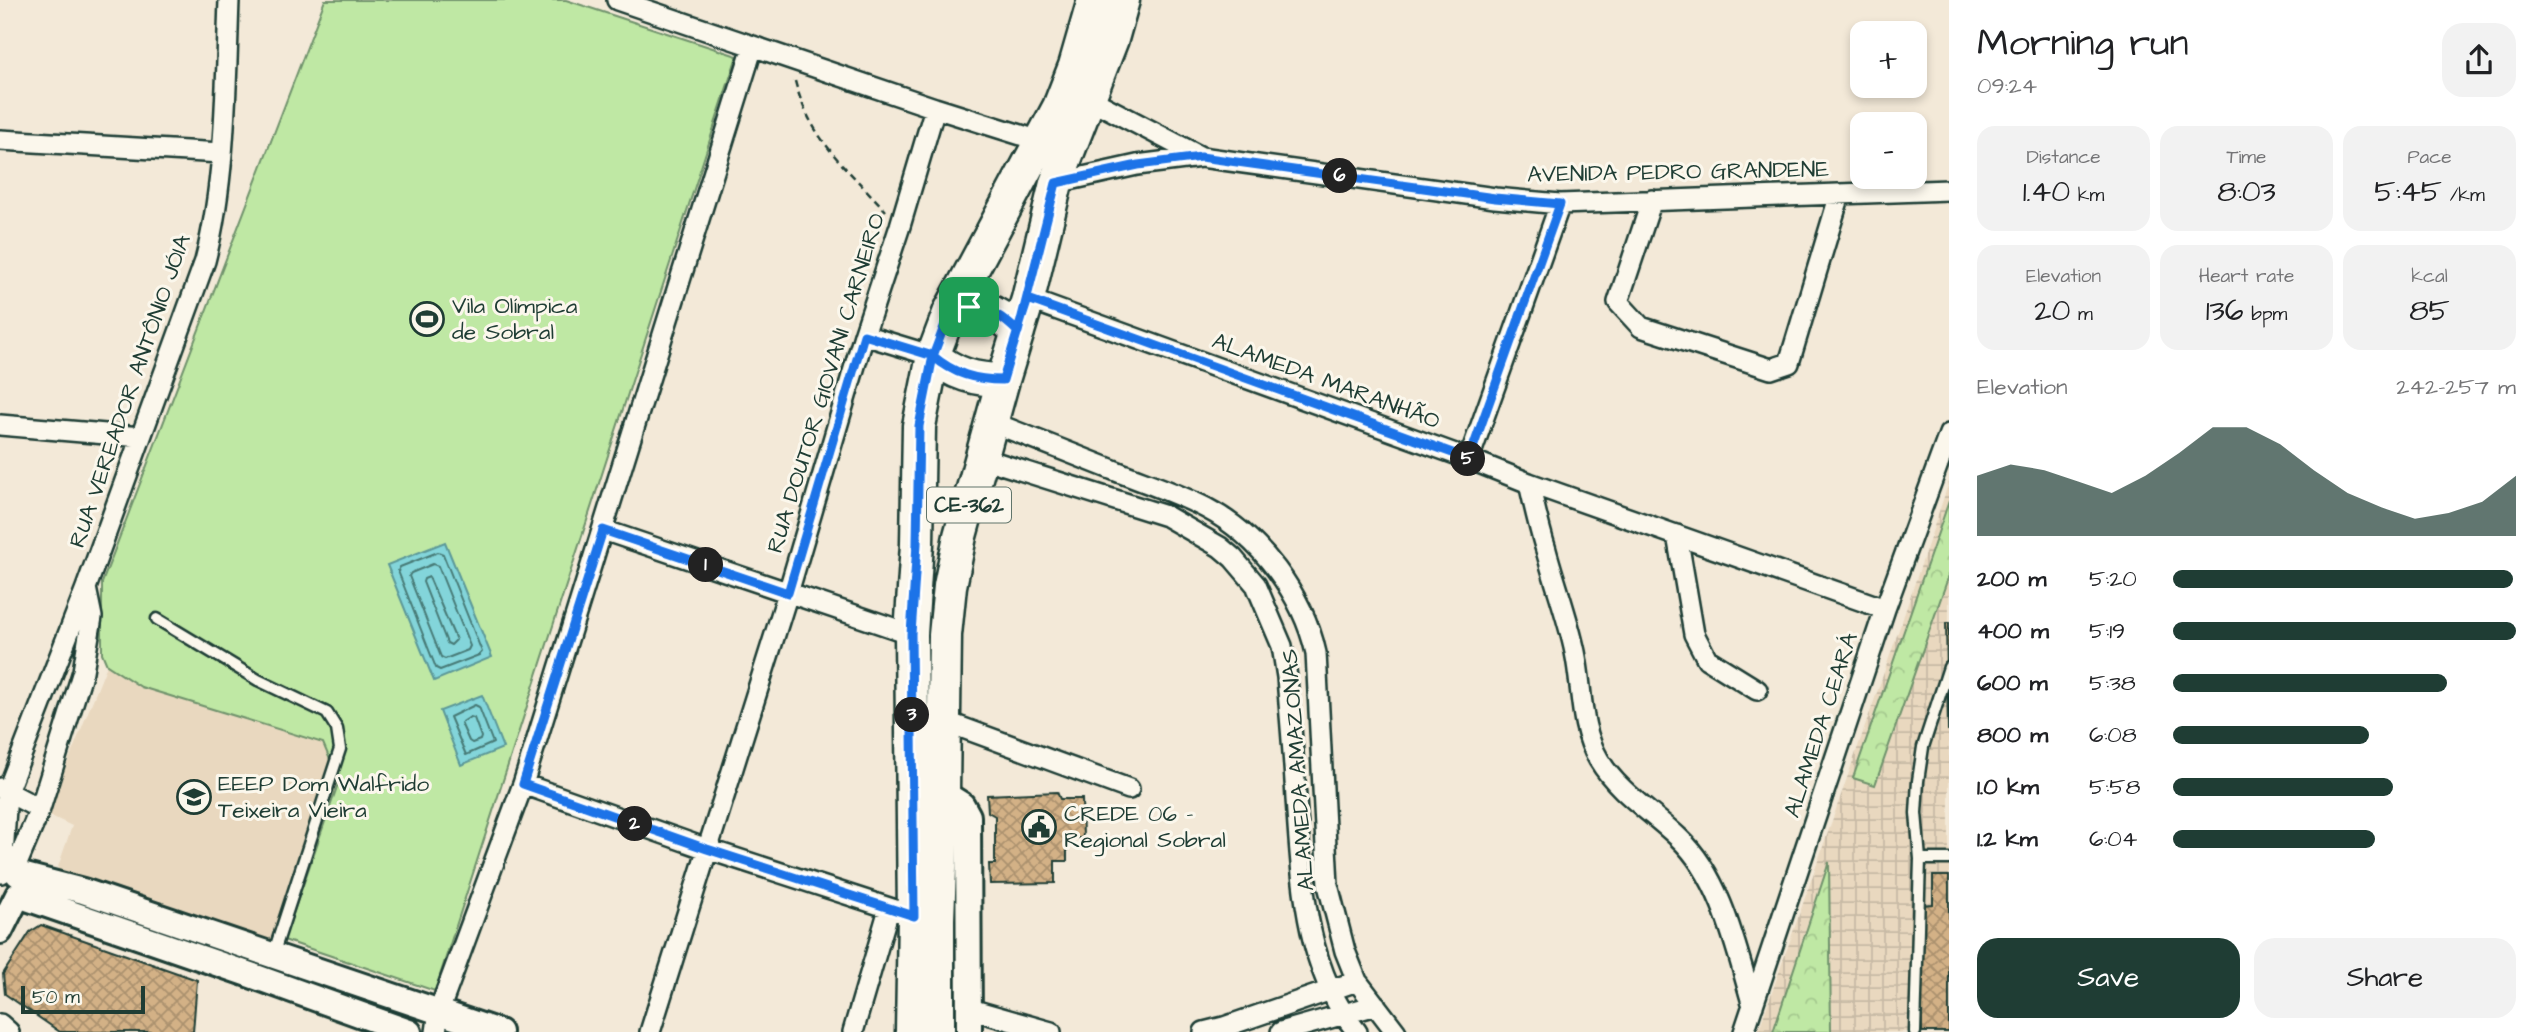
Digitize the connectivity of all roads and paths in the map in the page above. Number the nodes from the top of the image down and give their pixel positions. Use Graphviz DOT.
graph roads {
  1 [pos="229,0"];
  2 [pos="617,0"];
  3 [pos="1094,0"];
  4 [pos="1123,0"];
  5 [pos="752,46"];
  6 [pos="792,59"];
  7 [pos="1088,98"];
  8 [pos="935,108"];
  9 [pos="0,141"];
  10 [pos="1041,141"];
  11 [pos="221,153"];
  12 [pos="1201,157"];
  13 [pos="1056,183"];
  14 [pos="1949,190"];
  15 [pos="1839,194"];
  16 [pos="1652,200"];
  17 [pos="1560,204"];
  18 [pos="900,226"];
  19 [pos="1028,299"];
  20 [pos="950,311"];
  21 [pos="1018,332"];
  22 [pos="864,335"];
  23 [pos="933,356"];
  24 [pos="1003,380"];
  25 [pos="991,422"];
  26 [pos="0,425"];
  27 [pos="1949,434"];
  28 [pos="141,438"];
  29 [pos="982,458"];
  30 [pos="1469,459"];
  31 [pos="1529,483"];
  32 [pos="1207,509"];
  33 [pos="1188,527"];
  34 [pos="603,530"];
  35 [pos="1677,535"];
  36 [pos="1266,559"];
  37 [pos="1245,573"];
  38 [pos="86,588"];
  39 [pos="788,593"];
  40 [pos="1885,610"];
  41 [pos="157,619"];
  42 [pos="911,634"];
  43 [pos="1949,667"];
  44 [pos="1757,690"];
  45 [pos="944,721"];
  46 [pos="1321,737"];
  47 [pos="1292,738"];
  48 [pos="523,784"];
  49 [pos="1129,789"];
  50 [pos="4,790"];
  51 [pos="943,793"];
  52 [pos="40,809"];
  53 [pos="707,849"];
  54 [pos="1920,859"];
  55 [pos="1949,859"];
  56 [pos="9,880"];
  57 [pos="901,913"];
  58 [pos="0,931"];
  59 [pos="273,955"];
  60 [pos="1357,981"];
  61 [pos="1329,991"];
  62 [pos="1376,1005"];
  63 [pos="1753,1006"];
  64 [pos="1342,1014"];
  65 [pos="970,1021"];
  66 [pos="438,1022"];
  67 [pos="0,1024"];
  68 [pos="9,1032"];
  69 [pos="409,1032"];
  70 [pos="499,1032"];
  71 [pos="650,1032"];
  72 [pos="853,1032"];
  73 [pos="912,1032"];
  74 [pos="938,1032"];
  75 [pos="1051,1032"];
  76 [pos="1204,1032"];
  77 [pos="1281,1032"];
  78 [pos="1357,1032"];
  79 [pos="1396,1032"];
  80 [pos="1744,1032"];
  81 [pos="1914,1032"];
  1 -- 11 [label="street, RUA VEREADOR ANTÔNIO JÓIA"];
  2 -- 5 [label="street"];
  3 -- 10 [label="main road, CE-362"];
  4 -- 7 [label="main road, CE-362"];
  5 -- 6 [label="street"];
  5 -- 34 [label="street"];
  6 -- 8 [label="street"];
  6 -- 18 [label="path"];
  7 -- 12 [label="street, AVENIDA PEDRO GRANDENE"];
  7 -- 13 [label="main road, CE-362"];
  8 -- 10 [label="street"];
  8 -- 18 [label="street, RUA DOUTOR GIOVANI CARNEIRO"];
  9 -- 11 [label="street"];
  10 -- 20 [label="main road, CE-362"];
  11 -- 28 [label="street, RUA VEREADOR ANTÔNIO JÓIA"];
  12 -- 13 [label="street, AVENIDA PEDRO GRANDENE"];
  12 -- 17 [label="street, AVENIDA PEDRO GRANDENE"];
  13 -- 19 [label="main road, CE-362"];
  14 -- 15 [label="street, AVENIDA PEDRO GRANDENE"];
  15 -- 16 [label="street, AVENIDA PEDRO GRANDENE"];
  15 -- 16 [label="street"];
  16 -- 17 [label="street, AVENIDA PEDRO GRANDENE"];
  17 -- 30 [label="street"];
  18 -- 22 [label="street, RUA DOUTOR GIOVANI CARNEIRO"];
  19 -- 21 [label="main road, CE-362"];
  19 -- 30 [label="street, ALAMEDA MARANHÃO"];
  20 -- 21 [label="main road"];
  20 -- 23 [label="main road, CE-362"];
  21 -- 24 [label="main road, CE-362"];
  22 -- 23 [label="street"];
  22 -- 39 [label="street, RUA DOUTOR GIOVANI CARNEIRO"];
  23 -- 24 [label="main road"];
  23 -- 42 [label="main road, CE-362"];
  24 -- 25 [label="main road, CE-362"];
  25 -- 29 [label="main road, CE-362"];
  25 -- 32 [label="street, ALAMEDA AMAZONAS"];
  26 -- 28 [label="street"];
  27 -- 40 [label="street, ALAMEDA CEARÁ"];
  28 -- 38 [label="street, RUA VEREADOR ANTÔNIO JÓIA"];
  29 -- 33 [label="street, ALAMEDA AMAZONAS"];
  29 -- 45 [label="main road, CE-362"];
  30 -- 31 [label="street, ALAMEDA MARANHÃO"];
  31 -- 35 [label="street, ALAMEDA MARANHÃO"];
  31 -- 63 [label="street"];
  32 -- 33 [label="street"];
  32 -- 36 [label="street, ALAMEDA AMAZONAS"];
  33 -- 37 [label="street, ALAMEDA AMAZONAS"];
  34 -- 39 [label="street"];
  34 -- 48 [label="street"];
  35 -- 40 [label="street, ALAMEDA MARANHÃO"];
  35 -- 44 [label="street"];
  36 -- 37 [label="street"];
  36 -- 46 [label="street, ALAMEDA AMAZONAS"];
  37 -- 47 [label="street, ALAMEDA AMAZONAS"];
  38 -- 50 [label="street, RUA VEREADOR ANTÔNIO JÓIA"];
  38 -- 52 [label="street, RUA VEREADOR ANTÔNIO JÓIA"];
  39 -- 42 [label="street"];
  39 -- 53 [label="street, RUA DOUTOR GIOVANI CARNEIRO"];
  40 -- 63 [label="street, ALAMEDA CEARÁ"];
  41 -- 59 [label="lane"];
  42 -- 57 [label="main road, CE-362"];
  43 -- 54 [label="lane"];
  45 -- 49 [label="street"];
  45 -- 51 [label="main road, CE-362"];
  46 -- 47 [label="street"];
  46 -- 60 [label="street, ALAMEDA AMAZONAS"];
  47 -- 61 [label="street, ALAMEDA AMAZONAS"];
  48 -- 53 [label="street"];
  48 -- 66 [label="street"];
  50 -- 52 [label="street"];
  50 -- 56 [label="street, RUA VEREADOR ANTÔNIO JÓIA"];
  51 -- 65 [label="street"];
  51 -- 74 [label="main road, CE-362"];
  52 -- 56 [label="street, RUA VEREADOR ANTÔNIO JÓIA"];
  53 -- 57 [label="street"];
  53 -- 71 [label="street, RUA DOUTOR GIOVANI CARNEIRO"];
  54 -- 55 [label="lane"];
  54 -- 81 [label="lane"];
  56 -- 58 [label="street"];
  56 -- 59 [label="street"];
  56 -- 69 [label="street"];
  57 -- 72 [label="street"];
  57 -- 73 [label="main road, CE-362"];
  59 -- 66 [label="street"];
  60 -- 61 [label="street"];
  60 -- 62 [label="street, ALAMEDA AMAZONAS"];
  61 -- 64 [label="street, ALAMEDA AMAZONAS"];
  61 -- 76 [label="street"];
  62 -- 64 [label="street"];
  62 -- 79 [label="street, ALAMEDA AMAZONAS"];
  63 -- 80 [label="street, ALAMEDA CEARÁ"];
  64 -- 77 [label="street"];
  64 -- 78 [label="street, ALAMEDA AMAZONAS"];
  65 -- 75 [label="street"];
  66 -- 70 [label="street"];
  67 -- 68 [label="street"];
}
